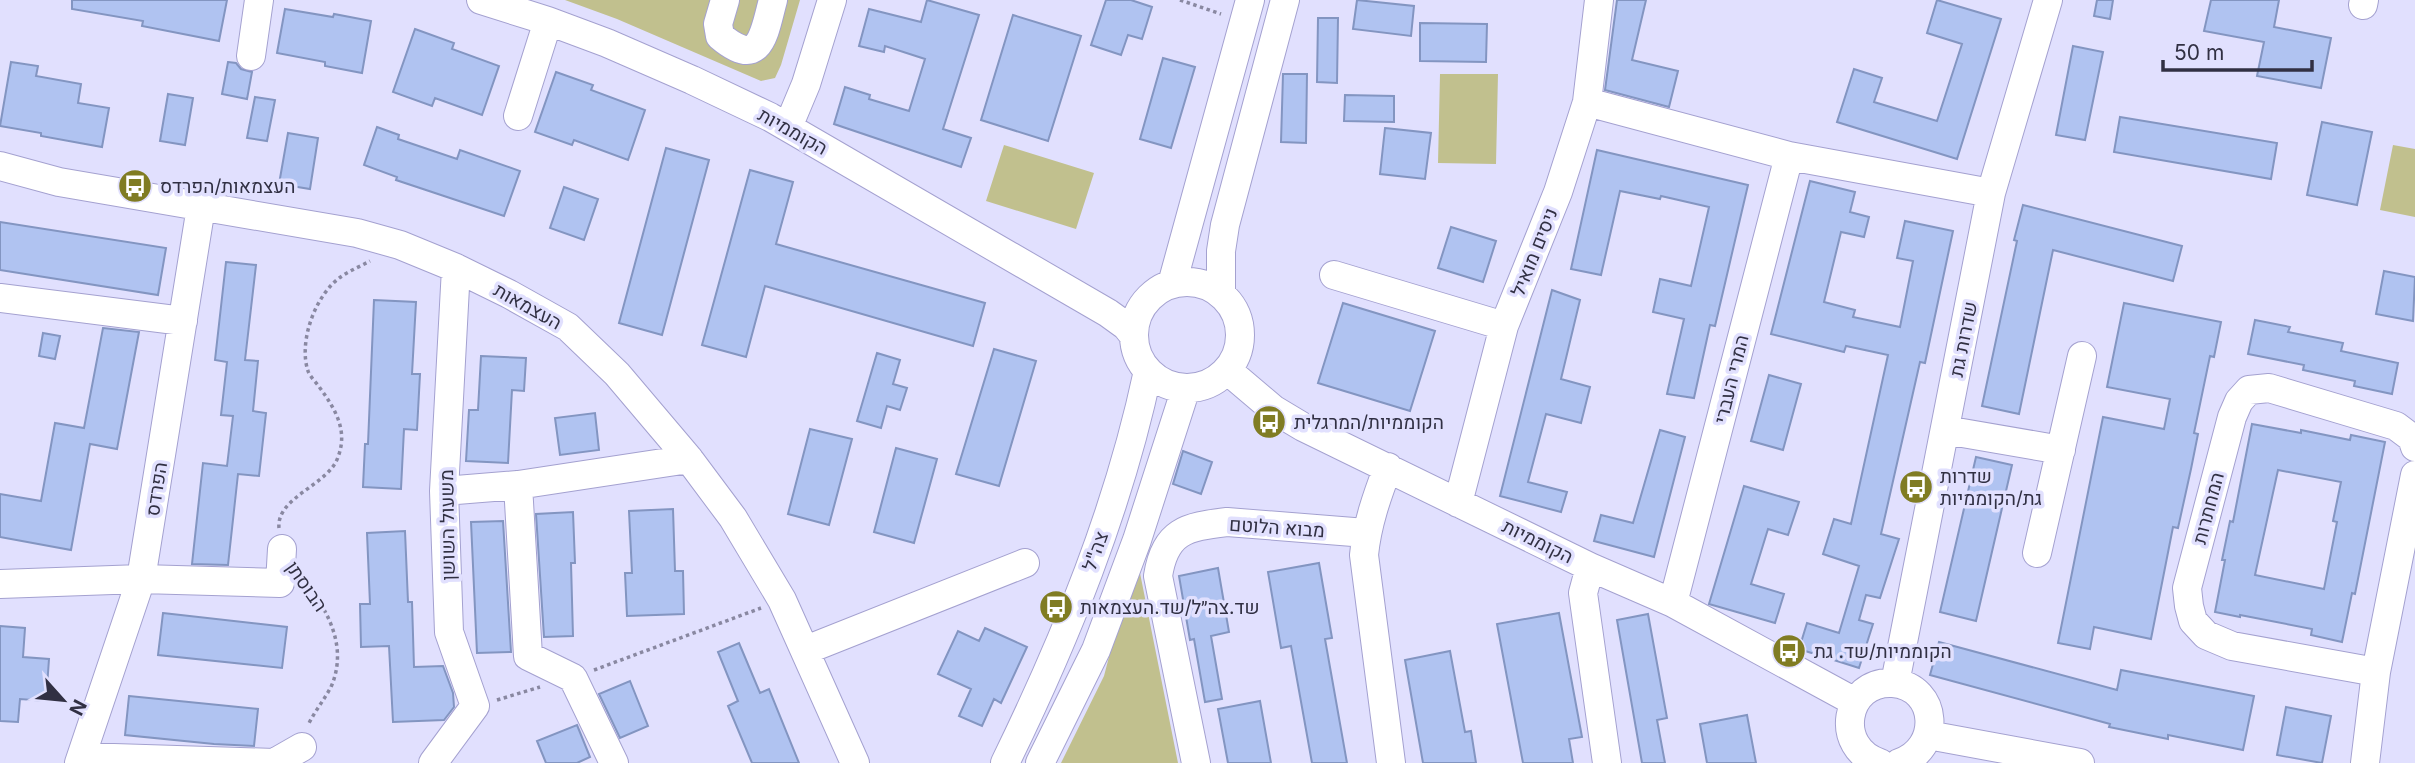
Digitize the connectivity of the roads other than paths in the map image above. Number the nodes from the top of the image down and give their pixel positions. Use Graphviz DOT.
graph roads {
  1 [pos="259,0"];
  2 [pos="481,0"];
  3 [pos="725,0"];
  4 [pos="773,0"];
  5 [pos="832,0"];
  6 [pos="1285,0"];
  7 [pos="1599,0"];
  8 [pos="2048,0"];
  9 [pos="1248,11"];
  10 [pos="548,21"];
  11 [pos="251,56"];
  12 [pos="1587,102"];
  13 [pos="518,116"];
  14 [pos="788,127"];
  15 [pos="1789,156"];
  16 [pos="0,166"];
  17 [pos="0,181"];
  18 [pos="59,182"];
  19 [pos="1991,193"];
  20 [pos="201,207"];
  21 [pos="456,268"];
  22 [pos="1334,275"];
  23 [pos="1161,290"];
  24 [pos="1221,293"];
  25 [pos="0,298"];
  26 [pos="1088,301"];
  27 [pos="183,321"];
  28 [pos="1504,326"];
  29 [pos="1134,336"];
  30 [pos="2082,356"];
  31 [pos="1227,370"];
  32 [pos="1148,371"];
  33 [pos="1186,388"];
  34 [pos="1945,430"];
  35 [pos="2415,447"];
  36 [pos="2061,450"];
  37 [pos="689,459"];
  38 [pos="1388,467"];
  39 [pos="2415,475"];
  40 [pos="517,485"];
  41 [pos="444,491"];
  42 [pos="1458,503"];
  43 [pos="1366,533"];
  44 [pos="282,548"];
  45 [pos="2037,553"];
  46 [pos="1025,563"];
  47 [pos="1590,567"];
  48 [pos="141,579"];
  49 [pos="0,584"];
  50 [pos="1673,603"];
  51 [pos="806,650"];
  52 [pos="2376,672"];
  53 [pos="1895,683"];
  54 [pos="1855,702"];
  55 [pos="1928,735"];
  56 [pos="302,747"];
  57 [pos="80,760"];
  58 [pos="433,763"];
  59 [pos="614,763"];
  60 [pos="855,763"];
  61 [pos="1005,763"];
  62 [pos="1040,763"];
  63 [pos="1196,763"];
  64 [pos="1391,763"];
  65 [pos="1607,763"];
  66 [pos="1880,763"];
  67 [pos="1899,763"];
  68 [pos="2080,763"];
  69 [pos="2365,763"];
  1 -- 11 [label="street"];
  2 -- 10 [label="street, הקוממיות"];
  3 -- 4 [label="street"];
  5 -- 14 [label="street"];
  6 -- 24 [label="street"];
  7 -- 12 [label="street, ניסים מואיל"];
  8 -- 19 [label="street, שדרות גת"];
  9 -- 23 [label="street"];
  10 -- 13 [label="street"];
  10 -- 14 [label="street, הקוממיות"];
  12 -- 15 [label="street"];
  12 -- 28 [label="street, ניסים מואיל"];
  14 -- 26 [label="street, הקוממיות"];
  15 -- 19 [label="street"];
  15 -- 50 [label="street, המרי העברי"];
  16 -- 18 [label="street, העצמאות"];
  17 -- 18 [label="street, העצמאות"];
  18 -- 20 [label="street, העצמאות"];
  19 -- 34 [label="street, שדרות גת"];
  20 -- 21 [label="street, העצמאות"];
  20 -- 27 [label="street, הפרדס"];
  21 -- 37 [label="street, העצמאות"];
  21 -- 41 [label="street, משעול השושן"];
  22 -- 28 [label="street"];
  23 -- 24 [label="street"];
  23 -- 26 [label="street, הקוממיות"];
  23 -- 29 [label="street"];
  24 -- 31 [label="street"];
  25 -- 27 [label="street"];
  26 -- 29 [label="street, הקוממיות"];
  27 -- 48 [label="street, הפרדס"];
  28 -- 42 [label="street, ניסים מואיל"];
  29 -- 32 [label="street"];
  30 -- 36 [label="street"];
  31 -- 33 [label="street"];
  31 -- 38 [label="street, הקוממיות"];
  32 -- 33 [label="street"];
  32 -- 61 [label="street, צה\"ל"];
  33 -- 62 [label="street, צה\"ל"];
  34 -- 36 [label="street"];
  34 -- 53 [label="street, שדרות גת"];
  35 -- 52 [label="street, המחתרות"];
  36 -- 45 [label="street"];
  37 -- 40 [label="street"];
  37 -- 51 [label="street, העצמאות"];
  38 -- 42 [label="street, הקוממיות"];
  38 -- 43 [label="street"];
  39 -- 52 [label="street"];
  40 -- 41 [label="street"];
  40 -- 59 [label="street"];
  41 -- 58 [label="street, משעול השושן"];
  42 -- 47 [label="street, הקוממיות"];
  43 -- 63 [label="street, מבוא הלוטם"];
  43 -- 64 [label="street"];
  44 -- 48 [label="street"];
  46 -- 51 [label="street"];
  47 -- 50 [label="street, הקוממיות"];
  47 -- 65 [label="street"];
  48 -- 49 [label="street"];
  48 -- 57 [label="street, הפרדס"];
  50 -- 54 [label="street, הקוממיות"];
  51 -- 60 [label="street, העצמאות"];
  52 -- 69 [label="street"];
  53 -- 54 [label="street"];
  53 -- 55 [label="street"];
  54 -- 66 [label="street"];
  55 -- 67 [label="street"];
  55 -- 68 [label="street"];
  56 -- 57 [label="street"];
}
